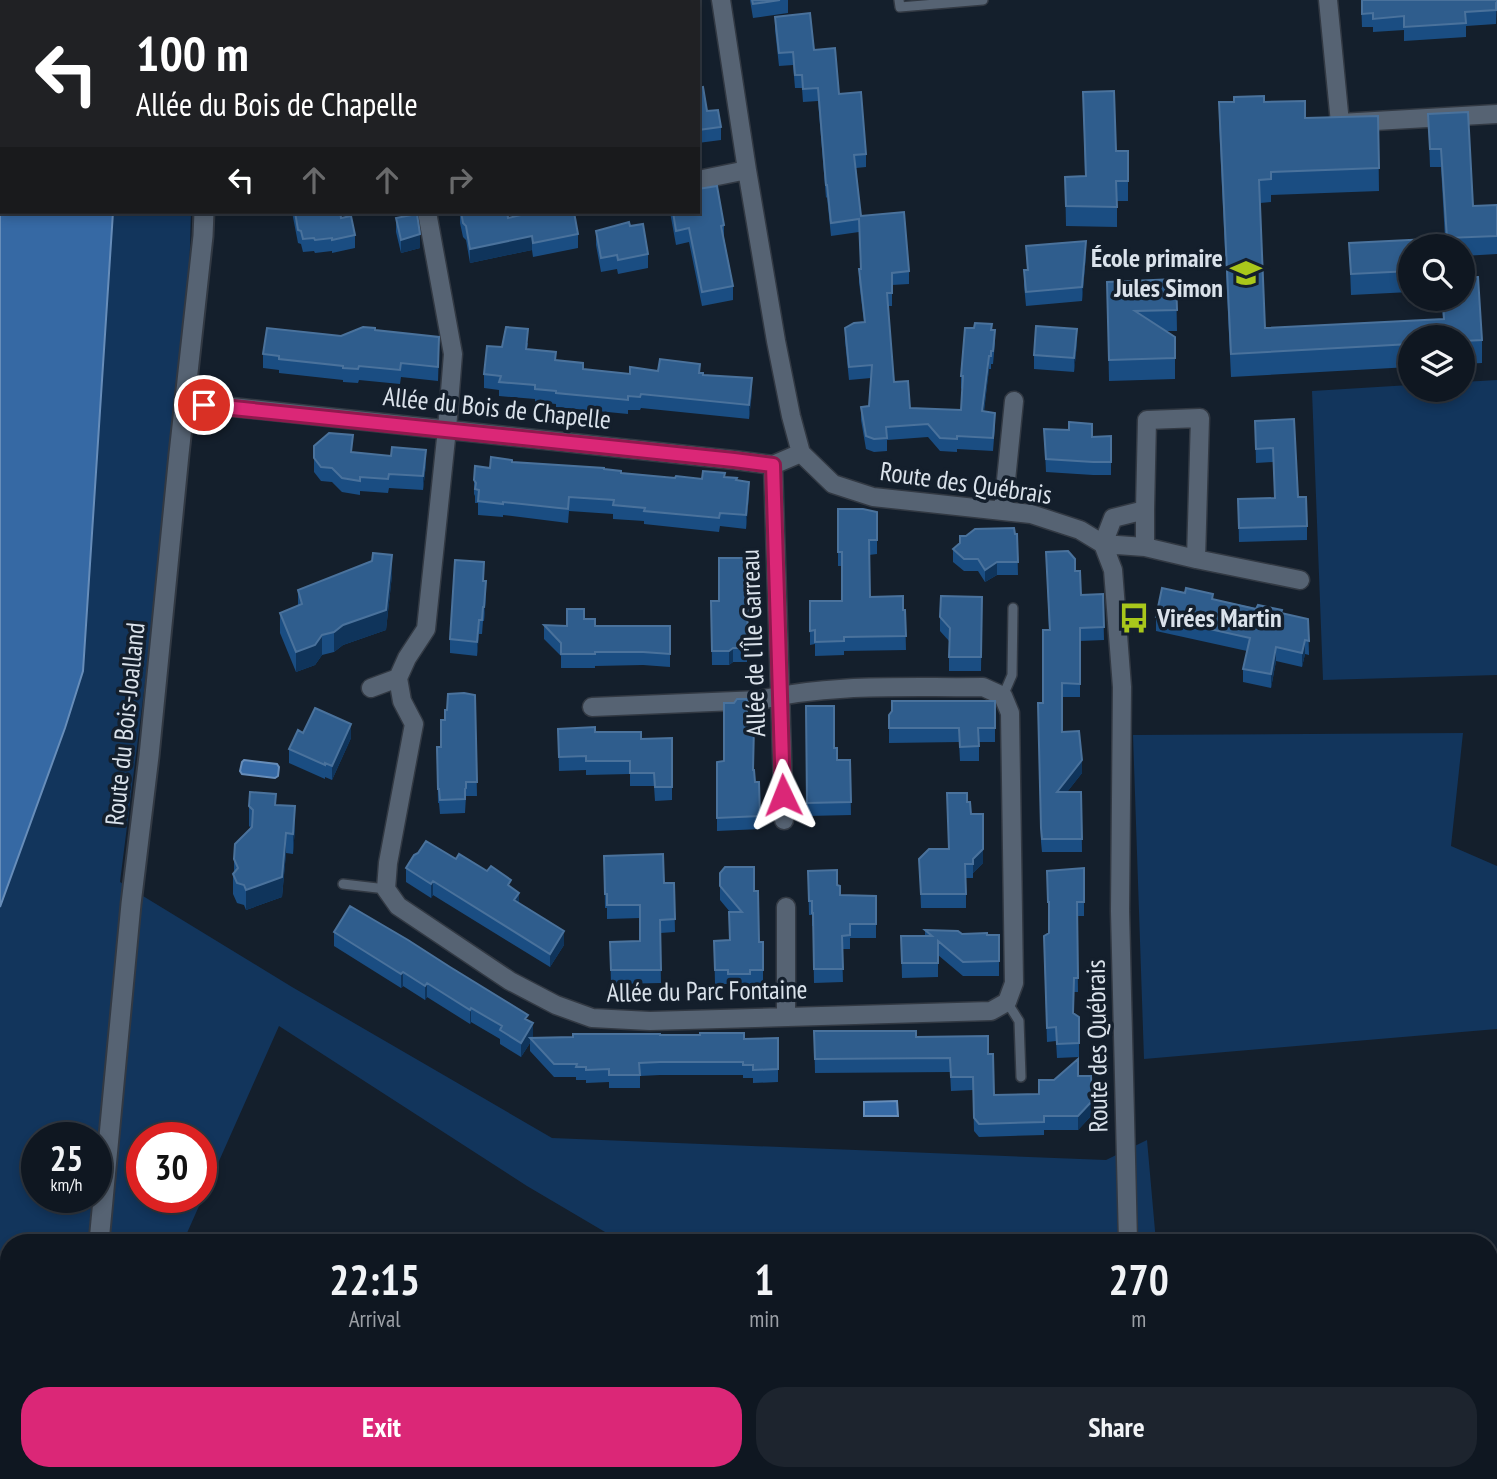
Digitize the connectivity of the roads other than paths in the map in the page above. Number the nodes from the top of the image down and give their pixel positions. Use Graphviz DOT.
graph roads {
  1 [pos="720,0"];
  2 [pos="899,0"];
  3 [pos="983,0"];
  4 [pos="1328,0"];
  5 [pos="1497,114"];
  6 [pos="747,170"];
  7 [pos="700,180"];
  8 [pos="204,214"];
  9 [pos="428,214"];
  10 [pos="1014,401"];
  11 [pos="185,402"];
  12 [pos="447,429"];
  13 [pos="800,453"];
  14 [pos="773,465"];
  15 [pos="1003,510"];
  16 [pos="1145,510"];
  17 [pos="1103,544"];
  18 [pos="1145,547"];
  19 [pos="1196,559"];
  20 [pos="1300,580"];
  21 [pos="1013,608"];
  22 [pos="398,678"];
  23 [pos="372,688"];
  24 [pos="781,695"];
  25 [pos="1003,696"];
  26 [pos="592,708"];
  27 [pos="784,820"];
  28 [pos="343,884"];
  29 [pos="386,890"];
  30 [pos="786,907"];
  31 [pos="1007,1002"];
  32 [pos="786,1017"];
  33 [pos="1021,1077"];
  34 [pos="100,1234"];
  35 [pos="1128,1234"];
  1 -- 6 [label="street"];
  2 -- 3 [label="lane"];
  4 -- 5 [label="street"];
  6 -- 7 [label="street"];
  6 -- 13 [label="street"];
  8 -- 11 [label="street, Route du Bois-Joalland"];
  9 -- 12 [label="street"];
  10 -- 15 [label="street"];
  11 -- 12 [label="street, Allée du Bois de Chapelle"];
  11 -- 34 [label="street, Route du Bois-Joalland"];
  12 -- 14 [label="street, Allée du Bois de Chapelle"];
  12 -- 22 [label="street"];
  13 -- 14 [label="street"];
  13 -- 15 [label="street, Route des Québrais"];
  14 -- 24 [label="street, Allée de l'Île Garreau"];
  15 -- 17 [label="street, Route des Québrais"];
  16 -- 17 [label="street"];
  16 -- 18 [label="street"];
  16 -- 19 [label="street"];
  17 -- 18 [label="street"];
  17 -- 35 [label="street, Route des Québrais"];
  18 -- 19 [label="street"];
  19 -- 20 [label="street"];
  21 -- 25 [label="lane"];
  22 -- 23 [label="street"];
  22 -- 29 [label="street"];
  24 -- 25 [label="street"];
  24 -- 26 [label="street"];
  24 -- 27 [label="street, Allée de l'Île Garreau"];
  25 -- 31 [label="street"];
  28 -- 29 [label="lane"];
  29 -- 32 [label="street, Allée du Parc Fontaine"];
  30 -- 32 [label="street"];
  31 -- 32 [label="street, Allée du Parc Fontaine"];
  31 -- 33 [label="lane"];
}
